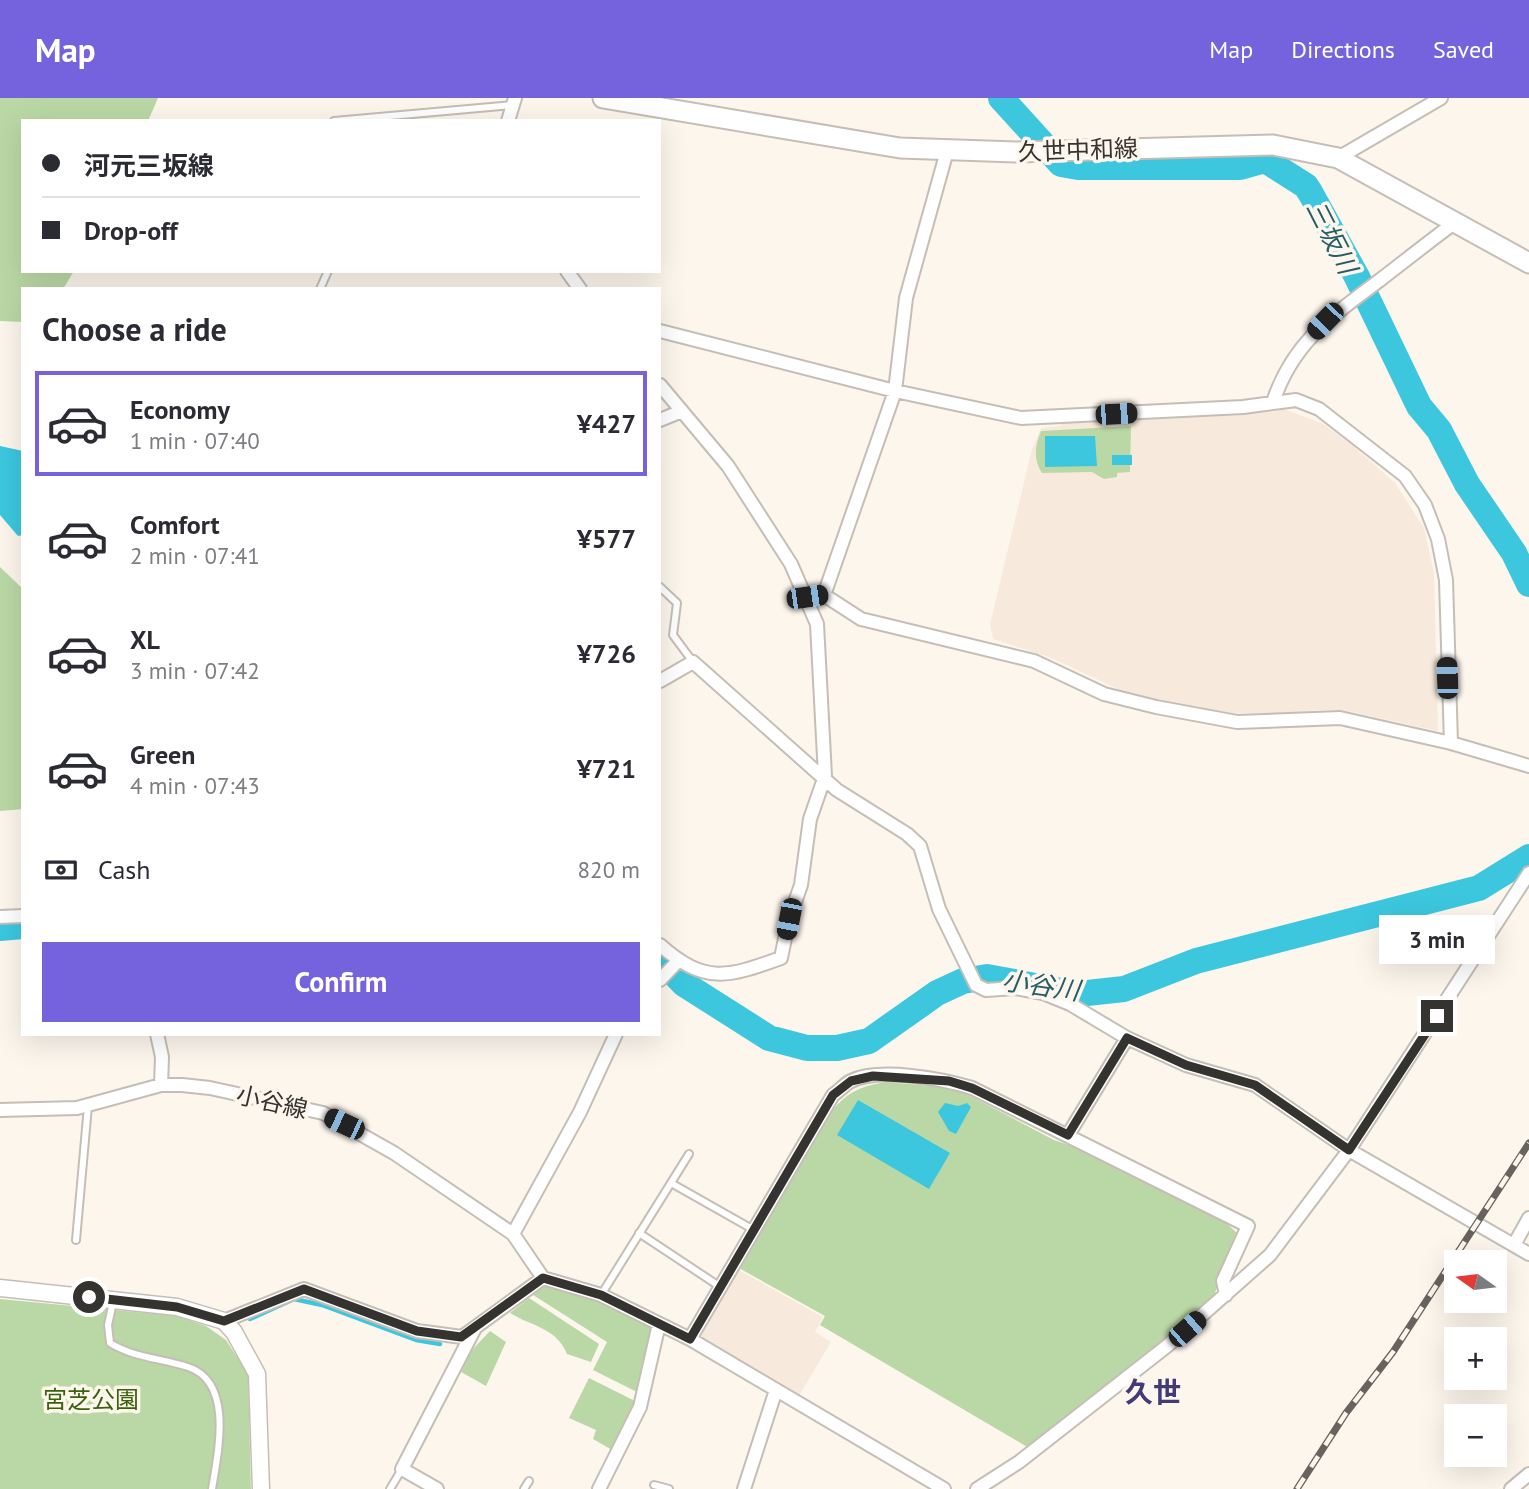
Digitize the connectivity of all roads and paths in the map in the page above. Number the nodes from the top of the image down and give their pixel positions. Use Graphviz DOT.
graph roads {
  1 [pos="603,98"];
  2 [pos="1441,98"];
  3 [pos="514,101"];
  4 [pos="352,119"];
  5 [pos="509,119"];
  6 [pos="947,151"];
  7 [pos="1338,158"];
  8 [pos="1457,221"];
  9 [pos="1529,263"];
  10 [pos="661,331"];
  11 [pos="661,386"];
  12 [pos="895,391"];
  13 [pos="1273,402"];
  14 [pos="682,411"];
  15 [pos="661,420"];
  16 [pos="661,588"];
  17 [pos="824,595"];
  18 [pos="807,597"];
  19 [pos="693,662"];
  20 [pos="661,680"];
  21 [pos="1451,743"];
  22 [pos="1529,766"];
  23 [pos="825,776"];
  24 [pos="1529,873"];
  25 [pos="21,916"];
  26 [pos="0,918"];
  27 [pos="661,946"];
  28 [pos="678,961"];
  29 [pos="661,979"];
  30 [pos="158,1036"];
  31 [pos="615,1036"];
  32 [pos="1127,1038"];
  33 [pos="161,1085"];
  34 [pos="88,1105"];
  35 [pos="0,1110"];
  36 [pos="1068,1135"];
  37 [pos="1349,1150"];
  38 [pos="689,1154"];
  39 [pos="671,1183"];
  40 [pos="1529,1218"];
  41 [pos="754,1230"];
  42 [pos="639,1233"];
  43 [pos="513,1234"];
  44 [pos="76,1240"];
  45 [pos="1514,1243"];
  46 [pos="1529,1254"];
  47 [pos="543,1278"];
  48 [pos="719,1286"];
  49 [pos="0,1288"];
  50 [pos="601,1295"];
  51 [pos="1226,1295"];
  52 [pos="113,1300"];
  53 [pos="224,1321"];
  54 [pos="659,1324"];
  55 [pos="475,1327"];
  56 [pos="690,1339"];
  57 [pos="776,1390"];
  58 [pos="402,1469"];
  59 [pos="1529,1474"];
  60 [pos="528,1481"];
  61 [pos="654,1485"];
  62 [pos="212,1489"];
  63 [pos="261,1489"];
  64 [pos="390,1489"];
  65 [pos="437,1489"];
  66 [pos="524,1489"];
  67 [pos="599,1489"];
  68 [pos="669,1489"];
  69 [pos="744,1489"];
  70 [pos="944,1489"];
  71 [pos="977,1489"];
  72 [pos="1511,1489"];
  1 -- 6 [label="main road, 久世中和線"];
  2 -- 7 [label="street"];
  3 -- 4 [label="lane"];
  3 -- 5 [label="street"];
  6 -- 7 [label="main road, 久世中和線"];
  6 -- 12 [label="street"];
  7 -- 8 [label="main road, 久世中和線"];
  8 -- 9 [label="main road, 久世中和線"];
  8 -- 13 [label="street"];
  10 -- 12 [label="street"];
  11 -- 14 [label="street"];
  12 -- 13 [label="street"];
  12 -- 17 [label="street"];
  13 -- 21 [label="street"];
  14 -- 15 [label="street"];
  14 -- 18 [label="street"];
  16 -- 19 [label="lane"];
  17 -- 18 [label="street"];
  17 -- 21 [label="street"];
  18 -- 23 [label="street"];
  19 -- 20 [label="street"];
  19 -- 23 [label="street"];
  21 -- 22 [label="street"];
  23 -- 28 [label="street"];
  23 -- 32 [label="street"];
  24 -- 37 [label="street"];
  25 -- 26 [label="street"];
  27 -- 28 [label="street"];
  28 -- 29 [label="street"];
  30 -- 33 [label="street"];
  31 -- 43 [label="street"];
  32 -- 36 [label="street"];
  32 -- 37 [label="street"];
  33 -- 34 [label="street, 小谷線"];
  33 -- 43 [label="street, 小谷線"];
  34 -- 35 [label="street, 小谷線"];
  34 -- 44 [label="lane"];
  36 -- 41 [label="street"];
  36 -- 51 [label="street"];
  37 -- 45 [label="street"];
  37 -- 51 [label="street"];
  38 -- 39 [label="lane"];
  39 -- 41 [label="lane"];
  39 -- 42 [label="lane"];
  40 -- 45 [label="street"];
  41 -- 48 [label="street"];
  42 -- 48 [label="lane"];
  42 -- 50 [label="lane"];
  43 -- 47 [label="street"];
  45 -- 46 [label="street"];
  47 -- 50 [label="street"];
  47 -- 55 [label="street"];
  48 -- 56 [label="street"];
  49 -- 52 [label="street"];
  50 -- 54 [label="street"];
  51 -- 71 [label="street"];
  52 -- 53 [label="street"];
  52 -- 62 [label="lane"];
  53 -- 55 [label="street"];
  53 -- 63 [label="street"];
  54 -- 56 [label="street"];
  54 -- 67 [label="street"];
  55 -- 58 [label="street"];
  56 -- 57 [label="street"];
  57 -- 69 [label="street"];
  57 -- 70 [label="street"];
  58 -- 64 [label="lane"];
  58 -- 65 [label="street"];
  59 -- 72 [label="street"];
  60 -- 66 [label="lane"];
  61 -- 68 [label="lane"];
}
